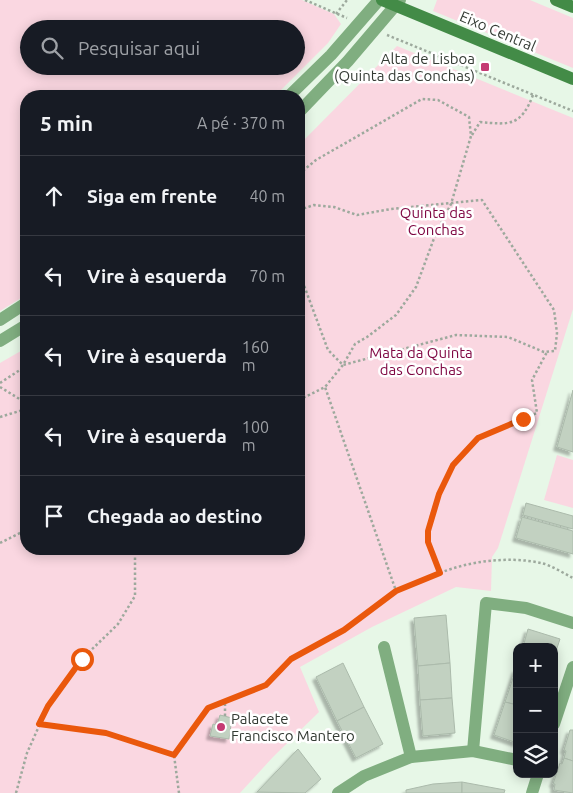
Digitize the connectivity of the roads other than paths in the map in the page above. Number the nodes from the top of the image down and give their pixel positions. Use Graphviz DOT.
graph roads {
  1 [pos="381,0"];
  2 [pos="556,0"];
  3 [pos="398,3"];
  4 [pos="573,7"];
  5 [pos="573,80"];
  6 [pos="295,90"];
  7 [pos="305,106"];
  8 [pos="20,307"];
  9 [pos="0,320"];
  10 [pos="20,329"];
  11 [pos="0,341"];
  12 [pos="573,623"];
  13 [pos="384,646"];
  14 [pos="573,667"];
  15 [pos="558,712"];
  16 [pos="474,751"];
  17 [pos="412,757"];
  18 [pos="513,759"];
  19 [pos="537,778"];
  20 [pos="338,793"];
  21 [pos="532,793"];
  1 -- 3 [label="main road, Eixo Central"];
  1 -- 6 [label="street"];
  2 -- 4 [label="main road"];
  3 -- 5 [label="main road, Eixo Central"];
  3 -- 7 [label="street"];
  8 -- 9 [label="street"];
  10 -- 11 [label="street"];
  12 -- 16 [label="street"];
  13 -- 17 [label="street"];
  14 -- 15 [label="street"];
  16 -- 17 [label="street"];
  16 -- 18 [label="street"];
  17 -- 20 [label="street"];
  19 -- 21 [label="street"];
}
